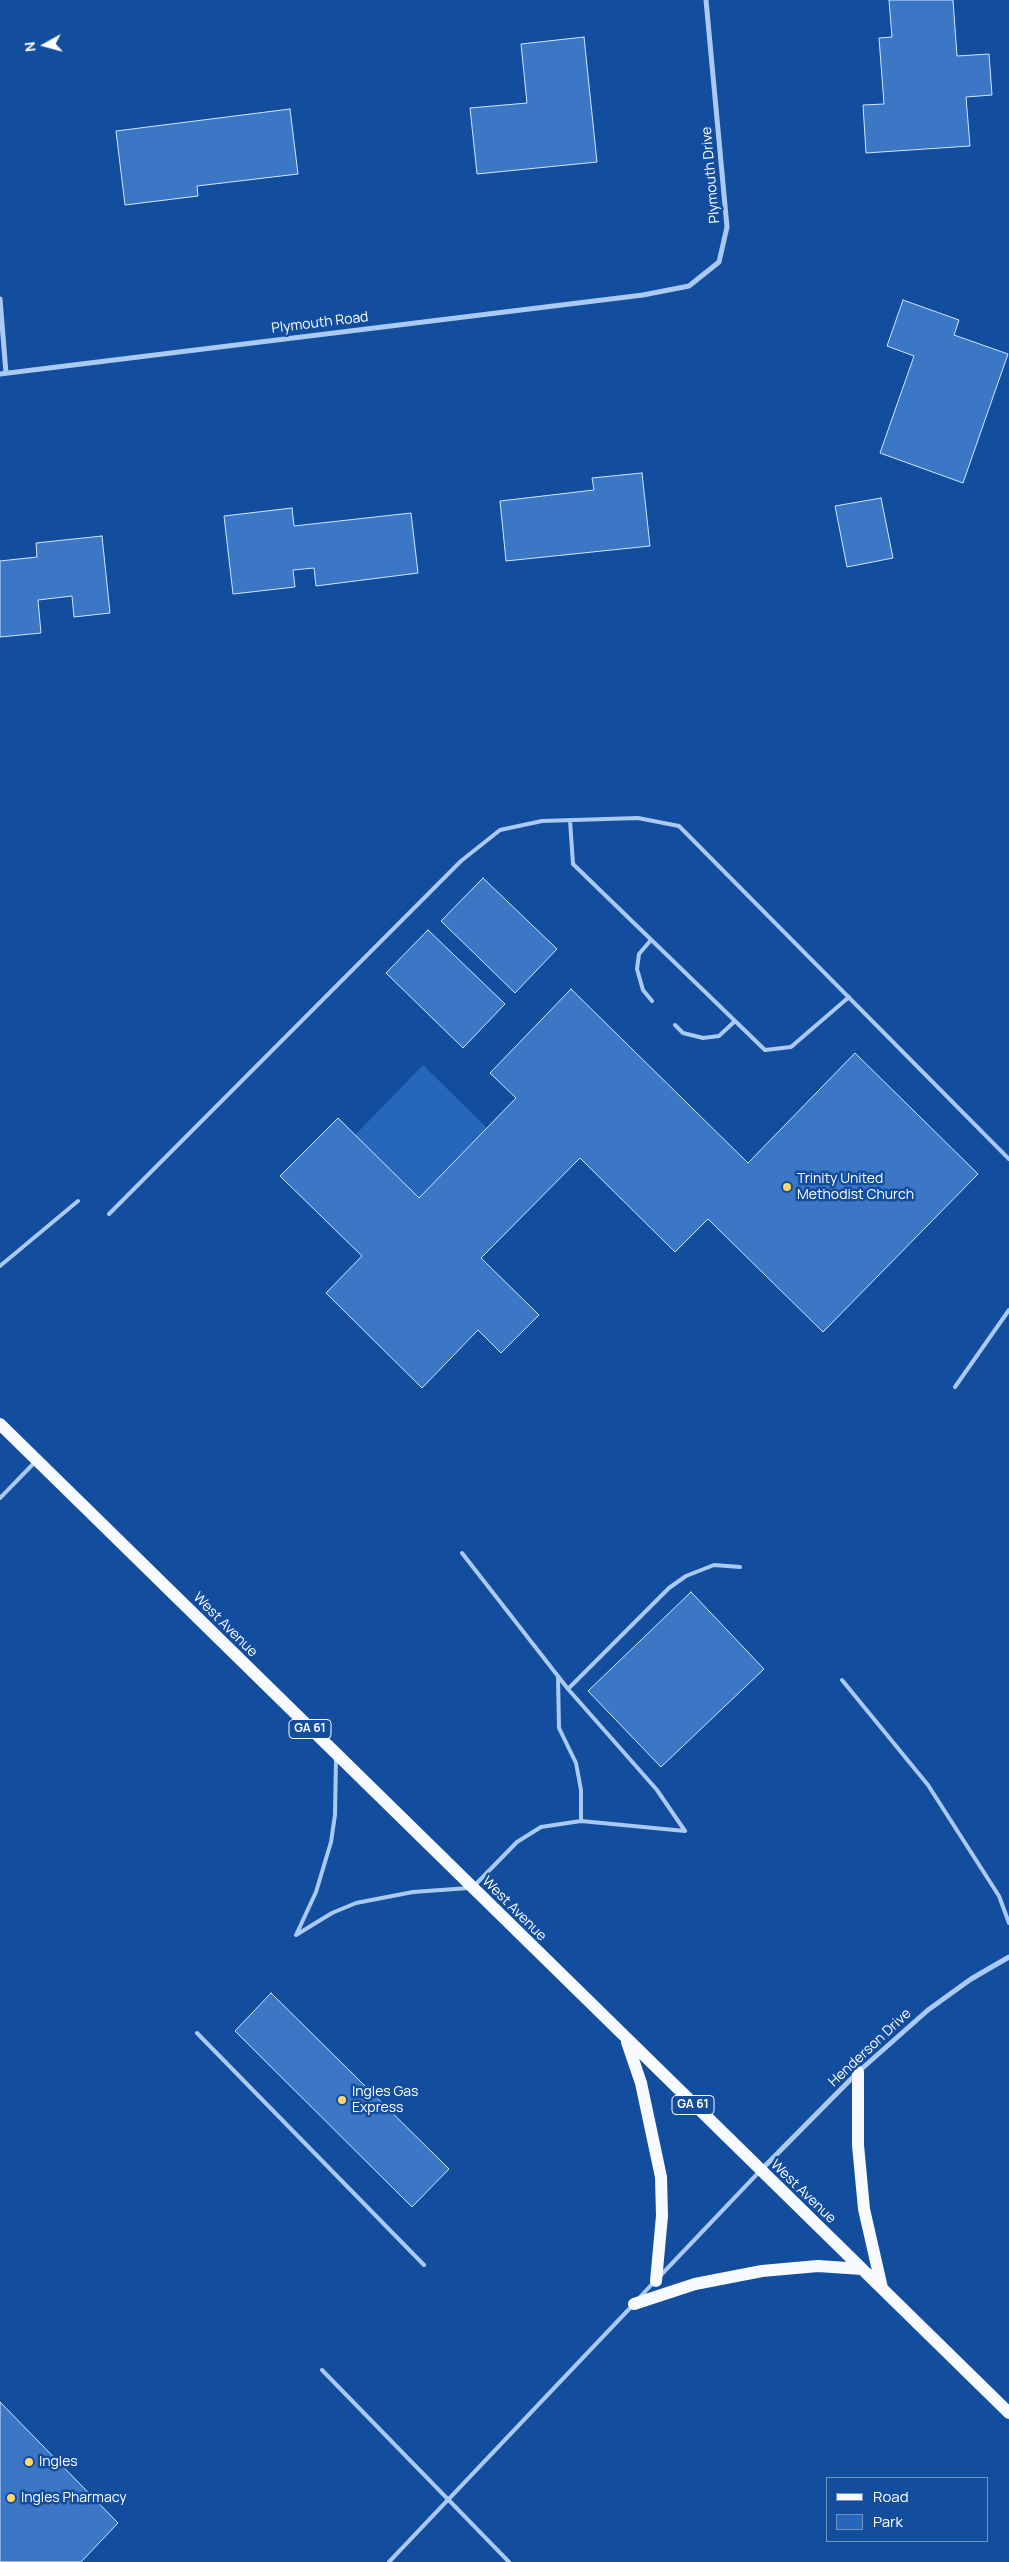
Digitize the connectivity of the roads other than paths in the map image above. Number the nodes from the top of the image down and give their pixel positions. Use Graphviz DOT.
graph roads {
  1 [pos="706,0"];
  2 [pos="643,295"];
  3 [pos="0,299"];
  4 [pos="3,374"];
  5 [pos="570,820"];
  6 [pos="651,940"];
  7 [pos="849,997"];
  8 [pos="652,1001"];
  9 [pos="736,1021"];
  10 [pos="675,1025"];
  11 [pos="1009,1158"];
  12 [pos="78,1201"];
  13 [pos="108,1214"];
  14 [pos="0,1266"];
  15 [pos="1009,1310"];
  16 [pos="955,1387"];
  17 [pos="0,1424"];
  18 [pos="37,1461"];
  19 [pos="0,1498"];
  20 [pos="462,1553"];
  21 [pos="740,1568"];
  22 [pos="558,1676"];
  23 [pos="842,1680"];
  24 [pos="568,1689"];
  25 [pos="336,1754"];
  26 [pos="581,1821"];
  27 [pos="472,1888"];
  28 [pos="1009,1923"];
  29 [pos="1009,1957"];
  30 [pos="197,2033"];
  31 [pos="626,2040"];
  32 [pos="858,2072"];
  33 [pos="760,2171"];
  34 [pos="424,2265"];
  35 [pos="862,2269"];
  36 [pos="656,2281"];
  37 [pos="882,2288"];
  38 [pos="634,2304"];
  39 [pos="322,2370"];
  40 [pos="1009,2414"];
  41 [pos="449,2501"];
  42 [pos="389,2562"];
  43 [pos="509,2562"];
  1 -- 2 [label="street, Plymouth Drive"];
  2 -- 4 [label="street, Plymouth Road"];
  3 -- 4 [label="street"];
  5 -- 6 [label="lane"];
  5 -- 7 [label="lane"];
  5 -- 13 [label="lane"];
  6 -- 8 [label="lane"];
  6 -- 9 [label="lane"];
  7 -- 9 [label="lane"];
  7 -- 11 [label="lane"];
  9 -- 10 [label="lane"];
  12 -- 14 [label="lane"];
  15 -- 16 [label="lane"];
  17 -- 18 [label="main road, West Avenue / GA 61"];
  18 -- 19 [label="lane"];
  18 -- 25 [label="main road, West Avenue / GA 61"];
  20 -- 22 [label="lane"];
  21 -- 24 [label="lane"];
  22 -- 24 [label="lane"];
  22 -- 26 [label="lane"];
  23 -- 28 [label="lane"];
  24 -- 26 [label="lane"];
  25 -- 27 [label="main road, West Avenue / GA 61"];
  25 -- 27 [label="lane"];
  26 -- 27 [label="lane"];
  27 -- 31 [label="main road, West Avenue / GA 61"];
  29 -- 32 [label="street, Henderson Drive"];
  30 -- 34 [label="lane"];
  31 -- 33 [label="main road, West Avenue / GA 61"];
  31 -- 36 [label="main road"];
  32 -- 33 [label="street, Henderson Drive"];
  32 -- 37 [label="main road"];
  33 -- 35 [label="main road, West Avenue / GA 61"];
  33 -- 36 [label="lane"];
  35 -- 37 [label="main road, West Avenue / GA 61"];
  35 -- 38 [label="main road"];
  36 -- 38 [label="lane"];
  37 -- 40 [label="main road, West Avenue / GA 61"];
  38 -- 41 [label="lane"];
  39 -- 41 [label="lane"];
  41 -- 42 [label="lane"];
  41 -- 43 [label="lane"];
}
